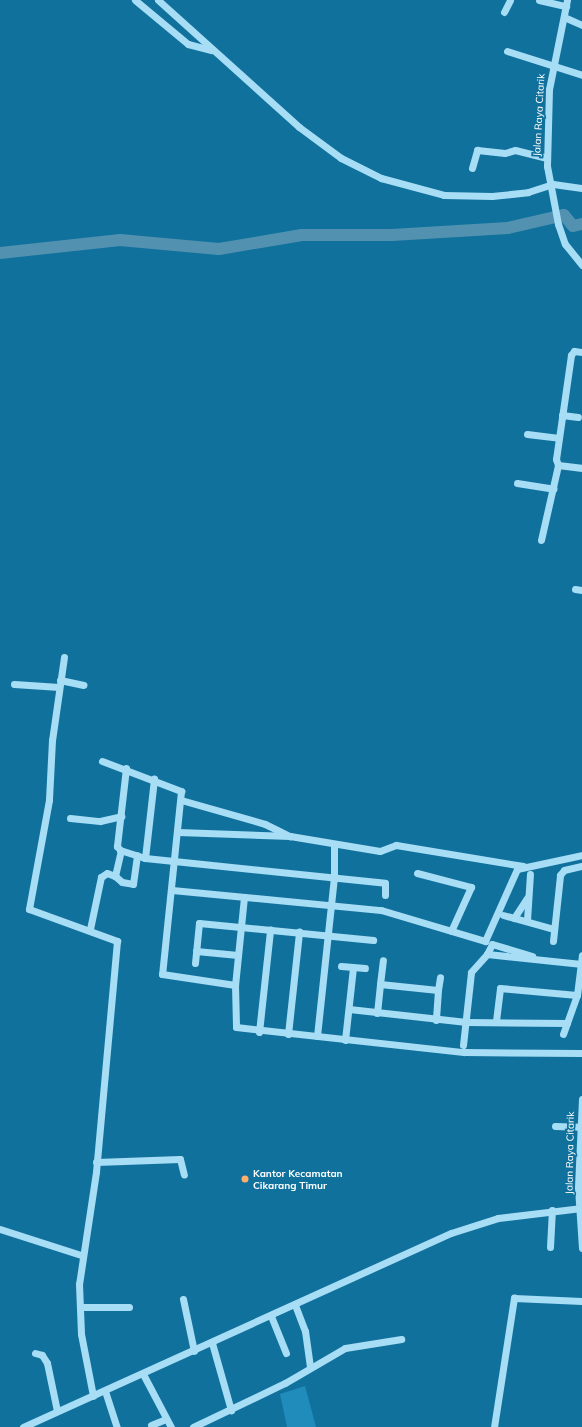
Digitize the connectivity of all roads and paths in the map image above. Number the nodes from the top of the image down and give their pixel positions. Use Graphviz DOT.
graph roads {
  1 [pos="135,0"];
  2 [pos="158,0"];
  3 [pos="510,0"];
  4 [pos="539,0"];
  5 [pos="567,3"];
  6 [pos="504,12"];
  7 [pos="564,17"];
  8 [pos="582,25"];
  9 [pos="211,50"];
  10 [pos="506,51"];
  11 [pos="552,66"];
  12 [pos="582,75"];
  13 [pos="547,158"];
  14 [pos="472,168"];
  15 [pos="582,188"];
  16 [pos="582,265"];
  17 [pos="582,352"];
  18 [pos="562,415"];
  19 [pos="578,417"];
  20 [pos="527,434"];
  21 [pos="559,438"];
  22 [pos="558,465"];
  23 [pos="582,468"];
  24 [pos="517,482"];
  25 [pos="554,489"];
  26 [pos="541,540"];
  27 [pos="64,657"];
  28 [pos="59,683"];
  29 [pos="14,684"];
  30 [pos="83,685"];
  31 [pos="102,761"];
  32 [pos="126,768"];
  33 [pos="154,779"];
  34 [pos="181,800"];
  35 [pos="120,816"];
  36 [pos="70,818"];
  37 [pos="178,832"];
  38 [pos="290,836"];
  39 [pos="334,846"];
  40 [pos="121,850"];
  41 [pos="137,855"];
  42 [pos="582,855"];
  43 [pos="145,858"];
  44 [pos="175,861"];
  45 [pos="523,866"];
  46 [pos="582,866"];
  47 [pos="417,872"];
  48 [pos="530,874"];
  49 [pos="115,876"];
  50 [pos="334,876"];
  51 [pos="172,890"];
  52 [pos="385,895"];
  53 [pos="528,896"];
  54 [pos="244,897"];
  55 [pos="332,905"];
  56 [pos="503,915"];
  57 [pos="514,918"];
  58 [pos="527,920"];
  59 [pos="240,927"];
  60 [pos="90,929"];
  61 [pos="554,929"];
  62 [pos="270,930"];
  63 [pos="450,931"];
  64 [pos="299,932"];
  65 [pos="328,936"];
  66 [pos="373,940"];
  67 [pos="553,942"];
  68 [pos="196,951"];
  69 [pos="487,954"];
  70 [pos="582,954"];
  71 [pos="238,955"];
  72 [pos="382,960"];
  73 [pos="551,962"];
  74 [pos="194,963"];
  75 [pos="582,964"];
  76 [pos="341,966"];
  77 [pos="353,967"];
  78 [pos="365,968"];
  79 [pos="440,977"];
  80 [pos="380,984"];
  81 [pos="235,985"];
  82 [pos="438,990"];
  83 [pos="577,995"];
  84 [pos="349,1010"];
  85 [pos="378,1013"];
  86 [pos="436,1020"];
  87 [pos="496,1021"];
  88 [pos="466,1022"];
  89 [pos="567,1023"];
  90 [pos="259,1032"];
  91 [pos="288,1034"];
  92 [pos="563,1034"];
  93 [pos="317,1036"];
  94 [pos="345,1040"];
  95 [pos="463,1045"];
  96 [pos="582,1053"];
  97 [pos="582,1098"];
  98 [pos="555,1126"];
  99 [pos="579,1127"];
  100 [pos="96,1162"];
  101 [pos="184,1175"];
  102 [pos="581,1208"];
  103 [pos="552,1210"];
  104 [pos="0,1229"];
  105 [pos="550,1247"];
  106 [pos="582,1248"];
  107 [pos="81,1255"];
  108 [pos="183,1299"];
  109 [pos="582,1301"];
  110 [pos="295,1305"];
  111 [pos="129,1306"];
  112 [pos="80,1307"];
  113 [pos="271,1316"];
  114 [pos="401,1339"];
  115 [pos="212,1343"];
  116 [pos="194,1351"];
  117 [pos="34,1353"];
  118 [pos="286,1353"];
  119 [pos="310,1367"];
  120 [pos="143,1374"];
  121 [pos="105,1391"];
  122 [pos="92,1396"];
  123 [pos="231,1410"];
  124 [pos="57,1411"];
  125 [pos="166,1419"];
  126 [pos="151,1425"];
  127 [pos="23,1427"];
  128 [pos="117,1427"];
  129 [pos="171,1427"];
  130 [pos="192,1427"];
  131 [pos="494,1427"];
  1 -- 9 [label="street"];
  2 -- 9 [label="street"];
  3 -- 6 [label="street"];
  4 -- 5 [label="street"];
  5 -- 7 [label="street, Jalan Raya Citarik"];
  7 -- 8 [label="street"];
  7 -- 11 [label="street, Jalan Raya Citarik"];
  9 -- 15 [label="street, bridge"];
  10 -- 11 [label="street"];
  11 -- 12 [label="street"];
  11 -- 13 [label="street, Jalan Raya Citarik"];
  13 -- 14 [label="street"];
  13 -- 16 [label="street, Jalan Raya Citarik"];
  17 -- 18 [label="street"];
  18 -- 19 [label="street"];
  18 -- 21 [label="street"];
  20 -- 21 [label="street"];
  21 -- 22 [label="street"];
  22 -- 23 [label="street"];
  22 -- 25 [label="street"];
  24 -- 25 [label="street"];
  25 -- 26 [label="street"];
  27 -- 28 [label="street"];
  28 -- 29 [label="street"];
  28 -- 30 [label="street"];
  28 -- 60 [label="street"];
  31 -- 32 [label="street"];
  32 -- 33 [label="street"];
  32 -- 35 [label="street"];
  33 -- 34 [label="street"];
  33 -- 43 [label="street"];
  34 -- 37 [label="street"];
  34 -- 38 [label="street"];
  35 -- 36 [label="street"];
  35 -- 40 [label="street"];
  37 -- 38 [label="street"];
  37 -- 44 [label="street"];
  38 -- 39 [label="street"];
  39 -- 45 [label="street"];
  39 -- 50 [label="street"];
  40 -- 41 [label="street"];
  40 -- 49 [label="street"];
  41 -- 43 [label="street"];
  41 -- 49 [label="street"];
  42 -- 45 [label="street"];
  43 -- 44 [label="street"];
  44 -- 50 [label="street"];
  44 -- 51 [label="street"];
  45 -- 63 [label="street"];
  46 -- 61 [label="street"];
  47 -- 63 [label="street"];
  48 -- 53 [label="street"];
  49 -- 60 [label="street"];
  50 -- 52 [label="street"];
  50 -- 55 [label="street"];
  51 -- 54 [label="street"];
  51 -- 81 [label="street"];
  53 -- 57 [label="street"];
  53 -- 58 [label="street"];
  54 -- 55 [label="street"];
  54 -- 59 [label="street"];
  55 -- 63 [label="street"];
  55 -- 65 [label="street"];
  56 -- 57 [label="street"];
  57 -- 58 [label="street"];
  58 -- 61 [label="street"];
  59 -- 62 [label="street"];
  59 -- 68 [label="street"];
  59 -- 71 [label="street"];
  60 -- 100 [label="street"];
  61 -- 67 [label="street"];
  62 -- 64 [label="street"];
  62 -- 90 [label="street"];
  64 -- 65 [label="street"];
  64 -- 91 [label="street"];
  65 -- 66 [label="street"];
  65 -- 93 [label="street"];
  68 -- 71 [label="street"];
  68 -- 74 [label="street"];
  69 -- 73 [label="street"];
  69 -- 73 [label="street"];
  69 -- 88 [label="street"];
  70 -- 75 [label="street"];
  71 -- 81 [label="street"];
  72 -- 80 [label="street"];
  73 -- 75 [label="street"];
  75 -- 83 [label="street"];
  76 -- 77 [label="street"];
  77 -- 78 [label="street"];
  77 -- 84 [label="street"];
  79 -- 82 [label="street"];
  80 -- 82 [label="street"];
  80 -- 85 [label="street"];
  81 -- 90 [label="street"];
  82 -- 86 [label="street"];
  83 -- 87 [label="street"];
  83 -- 89 [label="street"];
  84 -- 85 [label="street"];
  84 -- 94 [label="street"];
  85 -- 86 [label="street"];
  86 -- 88 [label="street"];
  87 -- 88 [label="street"];
  87 -- 89 [label="street"];
  88 -- 95 [label="street"];
  89 -- 92 [label="street"];
  90 -- 91 [label="street"];
  91 -- 93 [label="street"];
  93 -- 94 [label="street"];
  94 -- 96 [label="street"];
  97 -- 99 [label="street, Jalan Raya Citarik"];
  98 -- 99 [label="street"];
  99 -- 102 [label="street, Jalan Raya Citarik"];
  100 -- 101 [label="street"];
  100 -- 107 [label="street"];
  102 -- 103 [label="street"];
  102 -- 106 [label="street, Jalan Raya Citarik"];
  103 -- 105 [label="street"];
  103 -- 110 [label="street"];
  104 -- 107 [label="street"];
  107 -- 112 [label="street"];
  108 -- 116 [label="street"];
  109 -- 131 [label="street"];
  110 -- 113 [label="street"];
  110 -- 119 [label="street"];
  111 -- 112 [label="street"];
  112 -- 122 [label="street"];
  113 -- 115 [label="street"];
  113 -- 118 [label="street"];
  114 -- 119 [label="street"];
  115 -- 116 [label="street"];
  115 -- 123 [label="street"];
  116 -- 120 [label="street"];
  117 -- 124 [label="street"];
  119 -- 123 [label="street"];
  120 -- 121 [label="street"];
  120 -- 125 [label="street"];
  121 -- 122 [label="street"];
  121 -- 128 [label="street"];
  122 -- 124 [label="street"];
  123 -- 130 [label="street"];
  124 -- 127 [label="street"];
  125 -- 126 [label="street"];
  125 -- 129 [label="street"];
}
